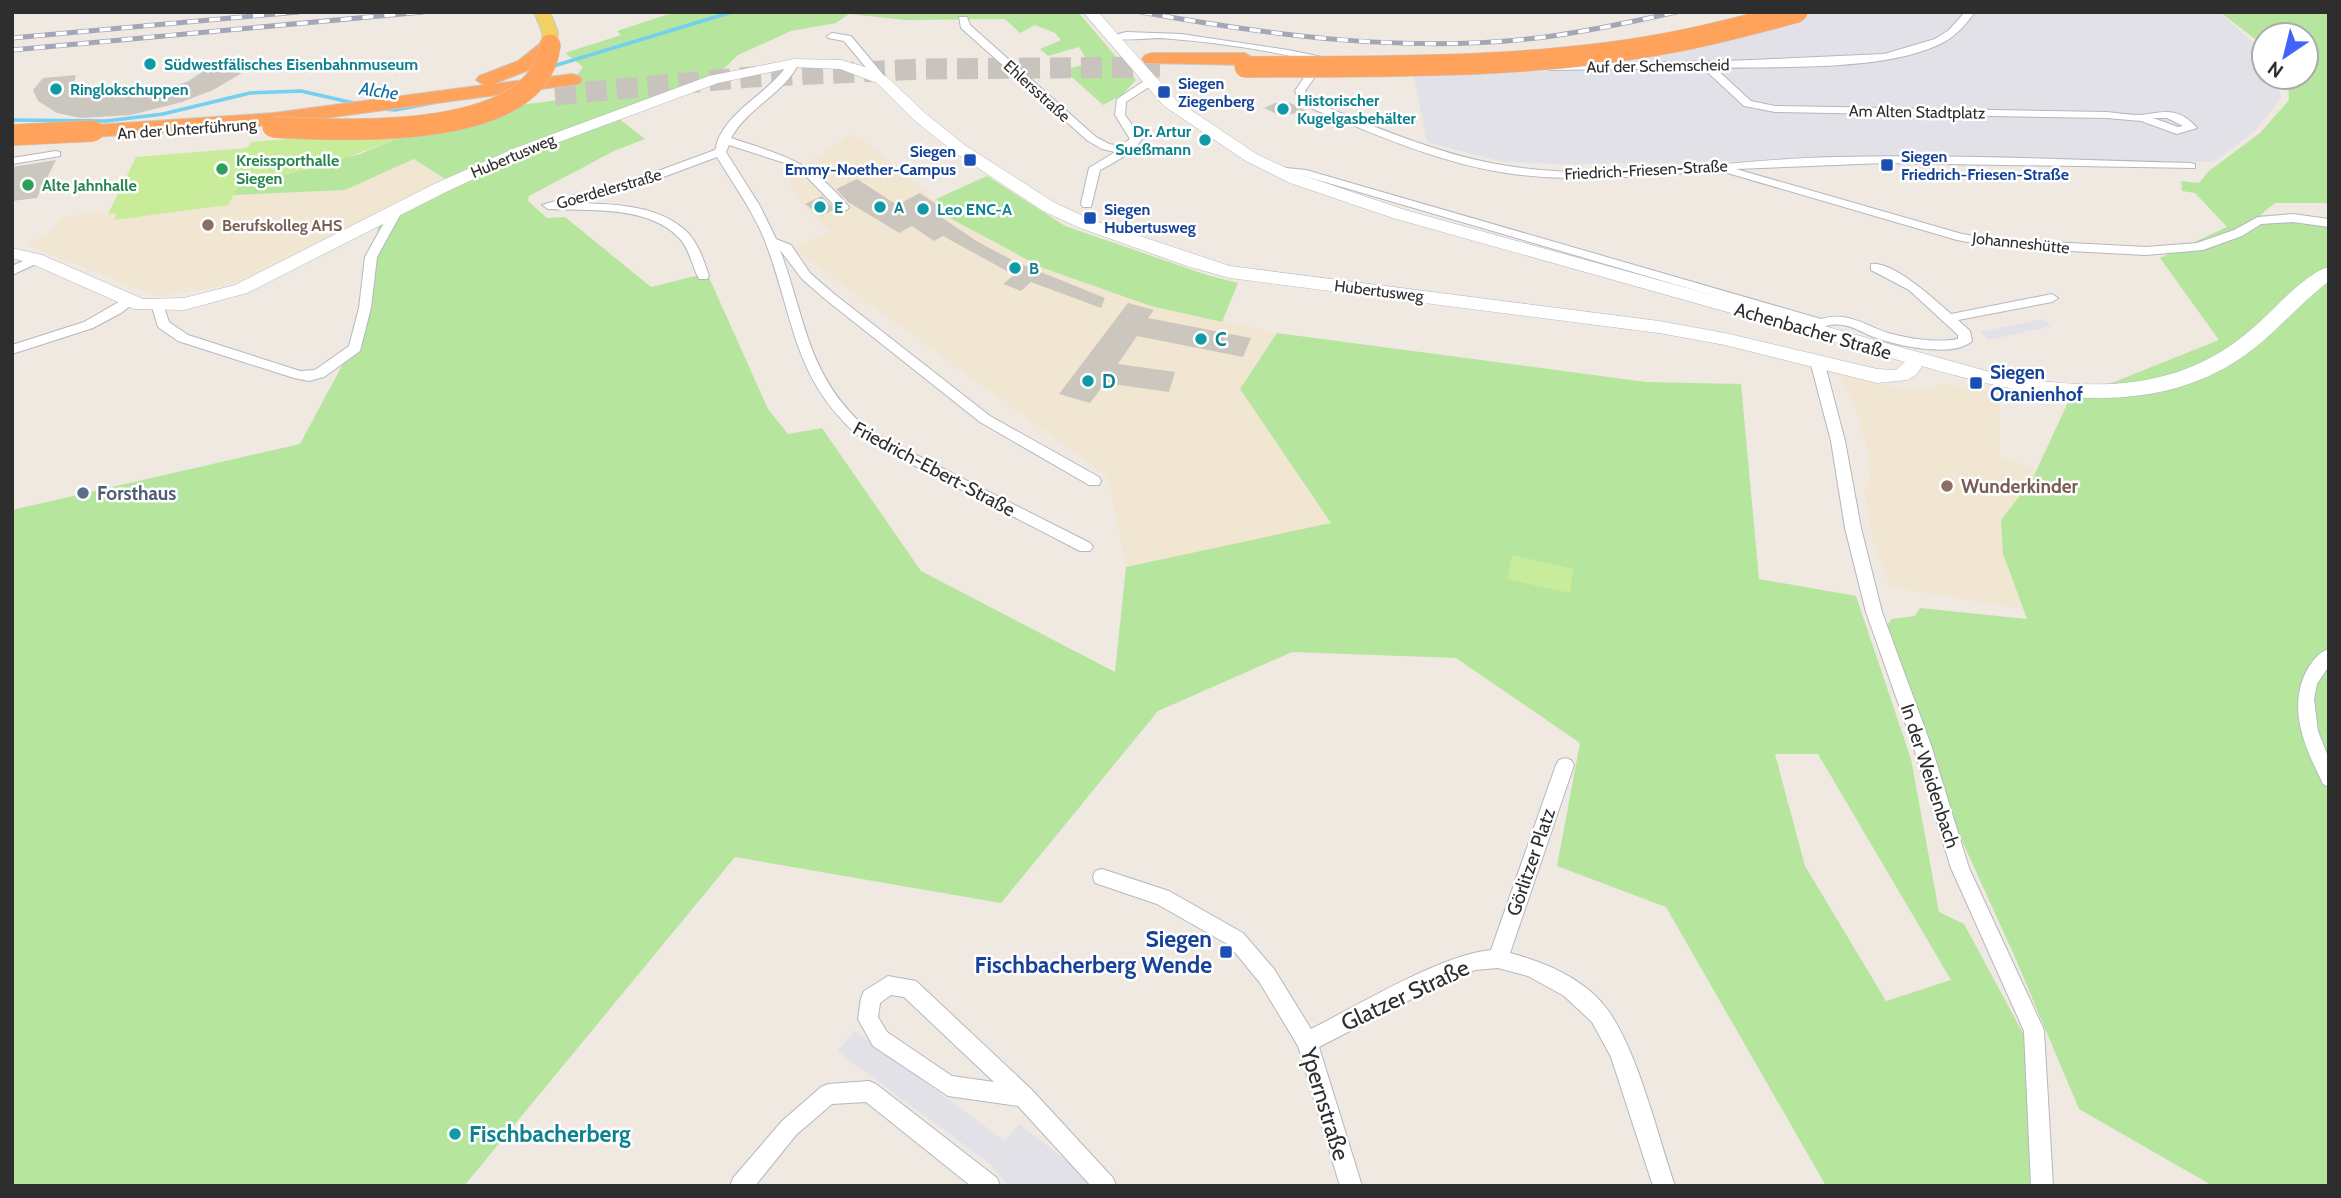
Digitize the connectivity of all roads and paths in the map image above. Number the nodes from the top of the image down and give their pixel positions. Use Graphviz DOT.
graph roads {
  1 [pos="542,12"];
  2 [pos="1090,12"];
  3 [pos="1764,12"];
  4 [pos="1797,12"];
  5 [pos="1970,12"];
  6 [pos="963,19"];
  7 [pos="832,36"];
  8 [pos="1113,37"];
  9 [pos="550,45"];
  10 [pos="1331,61"];
  11 [pos="794,63"];
  12 [pos="1245,63"];
  13 [pos="1706,65"];
  14 [pos="1154,69"];
  15 [pos="572,80"];
  16 [pos="882,80"];
  17 [pos="555,95"];
  18 [pos="2143,118"];
  19 [pos="12,123"];
  20 [pos="181,126"];
  21 [pos="273,127"];
  22 [pos="364,128"];
  23 [pos="16,137"];
  24 [pos="722,146"];
  25 [pos="1121,150"];
  26 [pos="56,153"];
  27 [pos="12,161"];
  28 [pos="2191,166"];
  29 [pos="1717,167"];
  30 [pos="1276,170"];
  31 [pos="1087,204"];
  32 [pos="843,207"];
  33 [pos="397,210"];
  34 [pos="2329,223"];
  35 [pos="772,242"];
  36 [pos="12,253"];
  37 [pos="36,259"];
  38 [pos="1875,267"];
  39 [pos="12,271"];
  40 [pos="2329,272"];
  41 [pos="703,276"];
  42 [pos="2052,298"];
  43 [pos="129,300"];
  44 [pos="158,307"];
  45 [pos="1949,318"];
  46 [pos="1819,327"];
  47 [pos="12,350"];
  48 [pos="1916,360"];
  49 [pos="1816,361"];
  50 [pos="1094,481"];
  51 [pos="1085,547"];
  52 [pos="2329,655"];
  53 [pos="1565,765"];
  54 [pos="2329,779"];
  55 [pos="1102,877"];
  56 [pos="1498,960"];
  57 [pos="1307,1042"];
  58 [pos="1024,1096"];
  59 [pos="741,1186"];
  60 [pos="989,1186"];
  61 [pos="1105,1186"];
  62 [pos="1351,1186"];
  63 [pos="1664,1186"];
  64 [pos="2042,1186"];
  1 -- 9 [label="main road"];
  2 -- 8 [label="street, Achenbacher Straße"];
  3 -- 12 [label="highway"];
  4 -- 12 [label="highway, bridge"];
  5 -- 13 [label="street, Auf der Schemscheid"];
  6 -- 25 [label="street, Ehlersstraße"];
  7 -- 16 [label="street, Hubertusweg"];
  8 -- 10 [label="street"];
  8 -- 14 [label="main road, Achenbacher Straße"];
  9 -- 20 [label="highway"];
  9 -- 21 [label="highway, bridge"];
  10 -- 13 [label="street, Auf der Schemscheid"];
  10 -- 29 [label="street, Friedrich-Friesen-Straße"];
  11 -- 16 [label="street, Hubertusweg"];
  11 -- 24 [label="street"];
  11 -- 33 [label="street, Hubertusweg"];
  12 -- 14 [label="highway"];
  13 -- 18 [label="street, Am Alten Stadtplatz"];
  14 -- 25 [label="street"];
  14 -- 30 [label="street, Achenbacher Straße"];
  15 -- 20 [label="highway, bridge"];
  16 -- 49 [label="street, Hubertusweg"];
  17 -- 21 [label="highway, bridge"];
  19 -- 23 [label="street, An der Unterführung"];
  20 -- 23 [label="highway, bridge"];
  21 -- 23 [label="highway"];
  22 -- 23 [label="street, An der Unterführung"];
  24 -- 32 [label="street"];
  24 -- 35 [label="street, Friedrich-Ebert-Straße"];
  24 -- 41 [label="street, Goerdelerstraße"];
  25 -- 31 [label="street"];
  26 -- 27 [label="street"];
  28 -- 29 [label="street, Friedrich-Friesen-Straße"];
  29 -- 34 [label="street, Johanneshütte"];
  30 -- 46 [label="main road, Achenbacher Straße"];
  33 -- 44 [label="street, Hubertusweg"];
  33 -- 44 [label="street"];
  35 -- 50 [label="street, Friedrich-Ebert-Straße"];
  35 -- 51 [label="street, Friedrich-Ebert-Straße"];
  36 -- 37 [label="street"];
  37 -- 39 [label="street"];
  37 -- 43 [label="street"];
  38 -- 45 [label="street"];
  40 -- 48 [label="street, Achenbacher Straße"];
  42 -- 45 [label="street"];
  43 -- 44 [label="street"];
  43 -- 47 [label="street"];
  45 -- 46 [label="street"];
  46 -- 48 [label="street, Achenbacher Straße"];
  48 -- 49 [label="main road, Hubertusweg"];
  49 -- 64 [label="street, In der Weidenbach"];
  52 -- 54 [label="street"];
  53 -- 56 [label="street, Görlitzer Platz"];
  55 -- 57 [label="street, Ypernstraße"];
  56 -- 57 [label="street, Glatzer Straße"];
  56 -- 63 [label="street, Glatzer Straße"];
  57 -- 62 [label="street, Ypernstraße"];
  58 -- 58 [label="street"];
  58 -- 61 [label="street"];
  59 -- 60 [label="street"];
}
